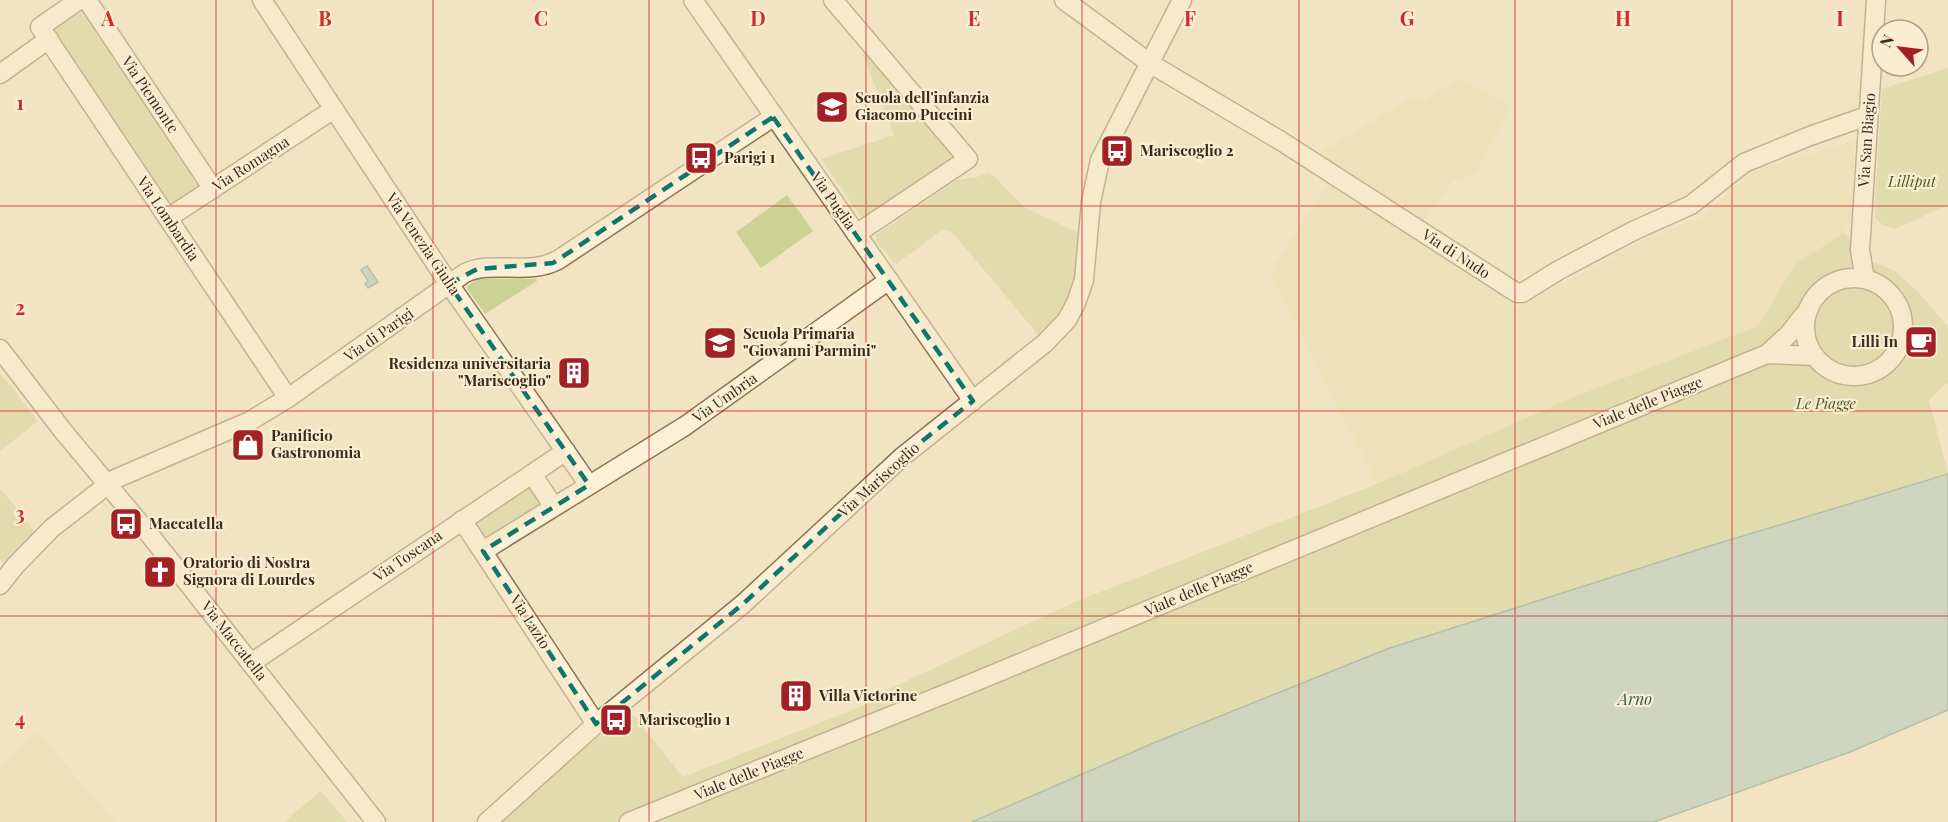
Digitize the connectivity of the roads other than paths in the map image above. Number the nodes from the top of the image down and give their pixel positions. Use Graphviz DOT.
graph roads {
  1 [pos="79,0"];
  2 [pos="87,0"];
  3 [pos="262,0"];
  4 [pos="833,0"];
  5 [pos="1064,0"];
  6 [pos="1182,0"];
  7 [pos="1876,0"];
  8 [pos="702,4"];
  9 [pos="49,39"];
  10 [pos="1151,64"];
  11 [pos="0,74"];
  12 [pos="334,110"];
  13 [pos="1868,116"];
  14 [pos="773,117"];
  15 [pos="213,189"];
  16 [pos="168,218"];
  17 [pos="856,234"];
  18 [pos="1865,279"];
  19 [pos="889,280"];
  20 [pos="449,284"];
  21 [pos="1809,309"];
  22 [pos="0,349"];
  23 [pos="1767,354"];
  24 [pos="1815,356"];
  25 [pos="288,398"];
  26 [pos="973,401"];
  27 [pos="566,451"];
  28 [pos="532,474"];
  29 [pos="107,485"];
  30 [pos="590,485"];
  31 [pos="555,507"];
  32 [pos="462,520"];
  33 [pos="483,551"];
  34 [pos="0,585"];
  35 [pos="251,663"];
  36 [pos="596,724"];
  37 [pos="376,822"];
  38 [pos="487,822"];
  39 [pos="629,822"];
  1 -- 9 [label="street"];
  2 -- 15 [label="street, Via Piemonte"];
  3 -- 12 [label="street, Via Venezia Giulia"];
  4 -- 17 [label="street"];
  5 -- 10 [label="street, Via di Nudo"];
  6 -- 10 [label="street, Via Mariscoglio"];
  7 -- 13 [label="street, Via San Biagio"];
  8 -- 14 [label="street, Via Puglia"];
  9 -- 11 [label="street"];
  9 -- 16 [label="street, Via Lombardia"];
  10 -- 13 [label="street, Via di Nudo"];
  10 -- 26 [label="street, Via Mariscoglio"];
  12 -- 15 [label="street, Via Romagna"];
  12 -- 20 [label="street, Via Venezia Giulia"];
  13 -- 18 [label="street, Via San Biagio"];
  14 -- 17 [label="street, Via Puglia"];
  14 -- 20 [label="street, Via di Parigi"];
  15 -- 16 [label="street, Via Romagna"];
  16 -- 25 [label="street, Via Lombardia"];
  17 -- 19 [label="street, Via Puglia"];
  18 -- 21 [label="street"];
  18 -- 24 [label="street"];
  19 -- 26 [label="street, Via Puglia"];
  19 -- 30 [label="street, Via Umbria"];
  20 -- 25 [label="street, Via di Parigi"];
  20 -- 27 [label="street, Via Venezia Giulia"];
  21 -- 23 [label="street, Viale delle Piagge"];
  21 -- 24 [label="street"];
  22 -- 29 [label="street, Via Maccatella"];
  23 -- 24 [label="street, Viale delle Piagge"];
  23 -- 39 [label="street, Viale delle Piagge"];
  25 -- 29 [label="street, Via di Parigi"];
  26 -- 36 [label="street, Via Mariscoglio"];
  27 -- 28 [label="street, Via Toscana"];
  27 -- 30 [label="street, Via Venezia Giulia"];
  28 -- 31 [label="street"];
  28 -- 32 [label="street, Via Toscana"];
  29 -- 34 [label="street, Via di Parigi"];
  29 -- 35 [label="street, Via Maccatella"];
  30 -- 31 [label="street, Via Umbria"];
  31 -- 33 [label="street, Via Umbria"];
  32 -- 33 [label="street, Via Lazio"];
  32 -- 35 [label="street, Via Toscana"];
  33 -- 36 [label="street, Via Lazio"];
  35 -- 37 [label="street, Via Maccatella"];
  36 -- 38 [label="street, Via Mariscoglio"];
}
